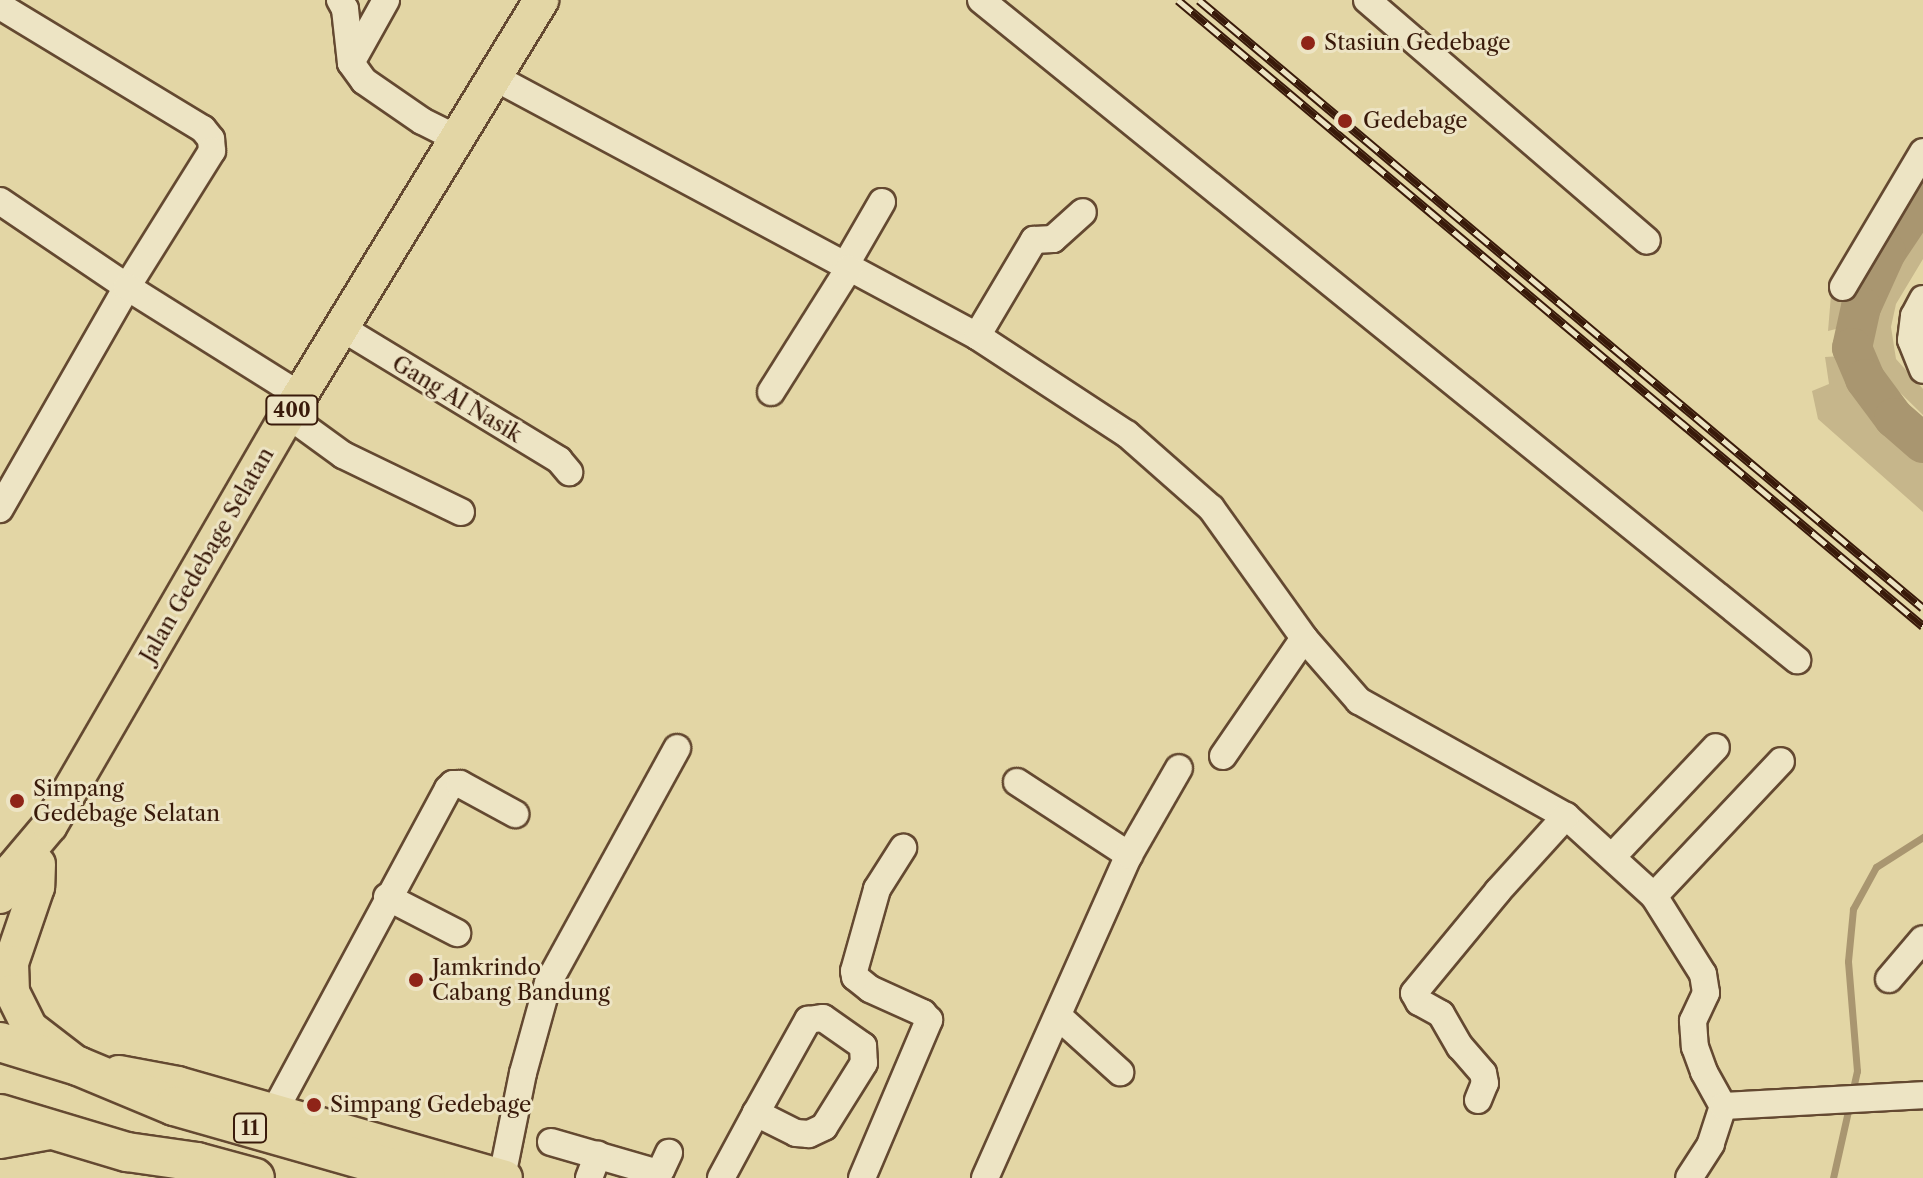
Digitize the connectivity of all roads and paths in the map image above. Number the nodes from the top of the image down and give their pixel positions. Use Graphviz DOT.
graph roads {
  1 [pos="340,0"];
  2 [pos="386,0"];
  3 [pos="541,0"];
  4 [pos="981,0"];
  5 [pos="1367,0"];
  6 [pos="0,6"];
  7 [pos="351,63"];
  8 [pos="494,77"];
  9 [pos="458,139"];
  10 [pos="1923,152"];
  11 [pos="0,201"];
  12 [pos="882,202"];
  13 [pos="1083,212"];
  14 [pos="1647,241"];
  15 [pos="847,267"];
  16 [pos="127,287"];
  17 [pos="1843,287"];
  18 [pos="1923,299"];
  19 [pos="342,328"];
  20 [pos="977,336"];
  21 [pos="1923,370"];
  22 [pos="771,392"];
  23 [pos="295,406"];
  24 [pos="569,472"];
  25 [pos="0,509"];
  26 [pos="461,512"];
  27 [pos="1304,638"];
  28 [pos="1797,660"];
  29 [pos="1716,747"];
  30 [pos="677,748"];
  31 [pos="1223,756"];
  32 [pos="1781,761"];
  33 [pos="1179,768"];
  34 [pos="1017,782"];
  35 [pos="515,814"];
  36 [pos="1566,816"];
  37 [pos="903,848"];
  38 [pos="1129,855"];
  39 [pos="1612,857"];
  40 [pos="13,879"];
  41 [pos="1654,896"];
  42 [pos="387,897"];
  43 [pos="457,933"];
  44 [pos="1923,939"];
  45 [pos="0,951"];
  46 [pos="1889,979"];
  47 [pos="1058,1016"];
  48 [pos="0,1042"];
  49 [pos="78,1066"];
  50 [pos="1120,1072"];
  51 [pos="1918,1089"];
  52 [pos="1478,1100"];
  53 [pos="1723,1106"];
  54 [pos="274,1112"];
  55 [pos="756,1113"];
  56 [pos="0,1114"];
  57 [pos="55,1131"];
  58 [pos="0,1141"];
  59 [pos="551,1142"];
  60 [pos="127,1152"];
  61 [pos="669,1153"];
  62 [pos="594,1167"];
  63 [pos="180,1177"];
  64 [pos="255,1178"];
  65 [pos="426,1178"];
  66 [pos="504,1178"];
  67 [pos="721,1178"];
  68 [pos="862,1178"];
  69 [pos="985,1178"];
  70 [pos="1689,1178"];
  1 -- 7 [label="street"];
  2 -- 7 [label="street"];
  3 -- 8 [label="main road, Jalan Gedebage Selatan / 400"];
  4 -- 28 [label="street"];
  5 -- 14 [label="street"];
  6 -- 16 [label="street"];
  7 -- 9 [label="street"];
  8 -- 9 [label="main road, Jalan Gedebage Selatan / 400"];
  8 -- 15 [label="street"];
  9 -- 19 [label="main road, Jalan Gedebage Selatan / 400"];
  10 -- 17 [label="street"];
  11 -- 16 [label="street"];
  12 -- 15 [label="street"];
  13 -- 20 [label="street"];
  15 -- 20 [label="street"];
  15 -- 22 [label="street"];
  16 -- 23 [label="street"];
  16 -- 25 [label="street"];
  18 -- 21 [label="street"];
  19 -- 23 [label="main road, Jalan Gedebage Selatan / 400"];
  19 -- 24 [label="street, Gang Al Nasik"];
  20 -- 27 [label="street"];
  23 -- 26 [label="street"];
  23 -- 40 [label="main road, Jalan Gedebage Selatan / 400"];
  27 -- 31 [label="street"];
  27 -- 36 [label="street"];
  29 -- 39 [label="street"];
  30 -- 66 [label="street"];
  32 -- 41 [label="street"];
  33 -- 38 [label="street"];
  34 -- 38 [label="street"];
  35 -- 42 [label="street"];
  36 -- 39 [label="street"];
  36 -- 52 [label="street"];
  37 -- 68 [label="street"];
  38 -- 47 [label="street"];
  39 -- 41 [label="street"];
  40 -- 45 [label="main road, Jalan Gedebage Selatan"];
  40 -- 49 [label="main road"];
  41 -- 53 [label="street"];
  42 -- 43 [label="street"];
  42 -- 54 [label="street"];
  44 -- 46 [label="street"];
  47 -- 50 [label="street"];
  47 -- 69 [label="street"];
  48 -- 49 [label="highway, 11"];
  49 -- 54 [label="main road"];
  49 -- 65 [label="highway, 11"];
  51 -- 53 [label="street"];
  53 -- 70 [label="street"];
  54 -- 66 [label="main road"];
  55 -- 55 [label="street"];
  55 -- 67 [label="street"];
  56 -- 57 [label="highway, 11"];
  57 -- 58 [label="main road"];
  57 -- 60 [label="highway, 11"];
  59 -- 62 [label="street"];
  60 -- 63 [label="main road"];
  60 -- 64 [label="highway, 11"];
  61 -- 62 [label="street"];
}
